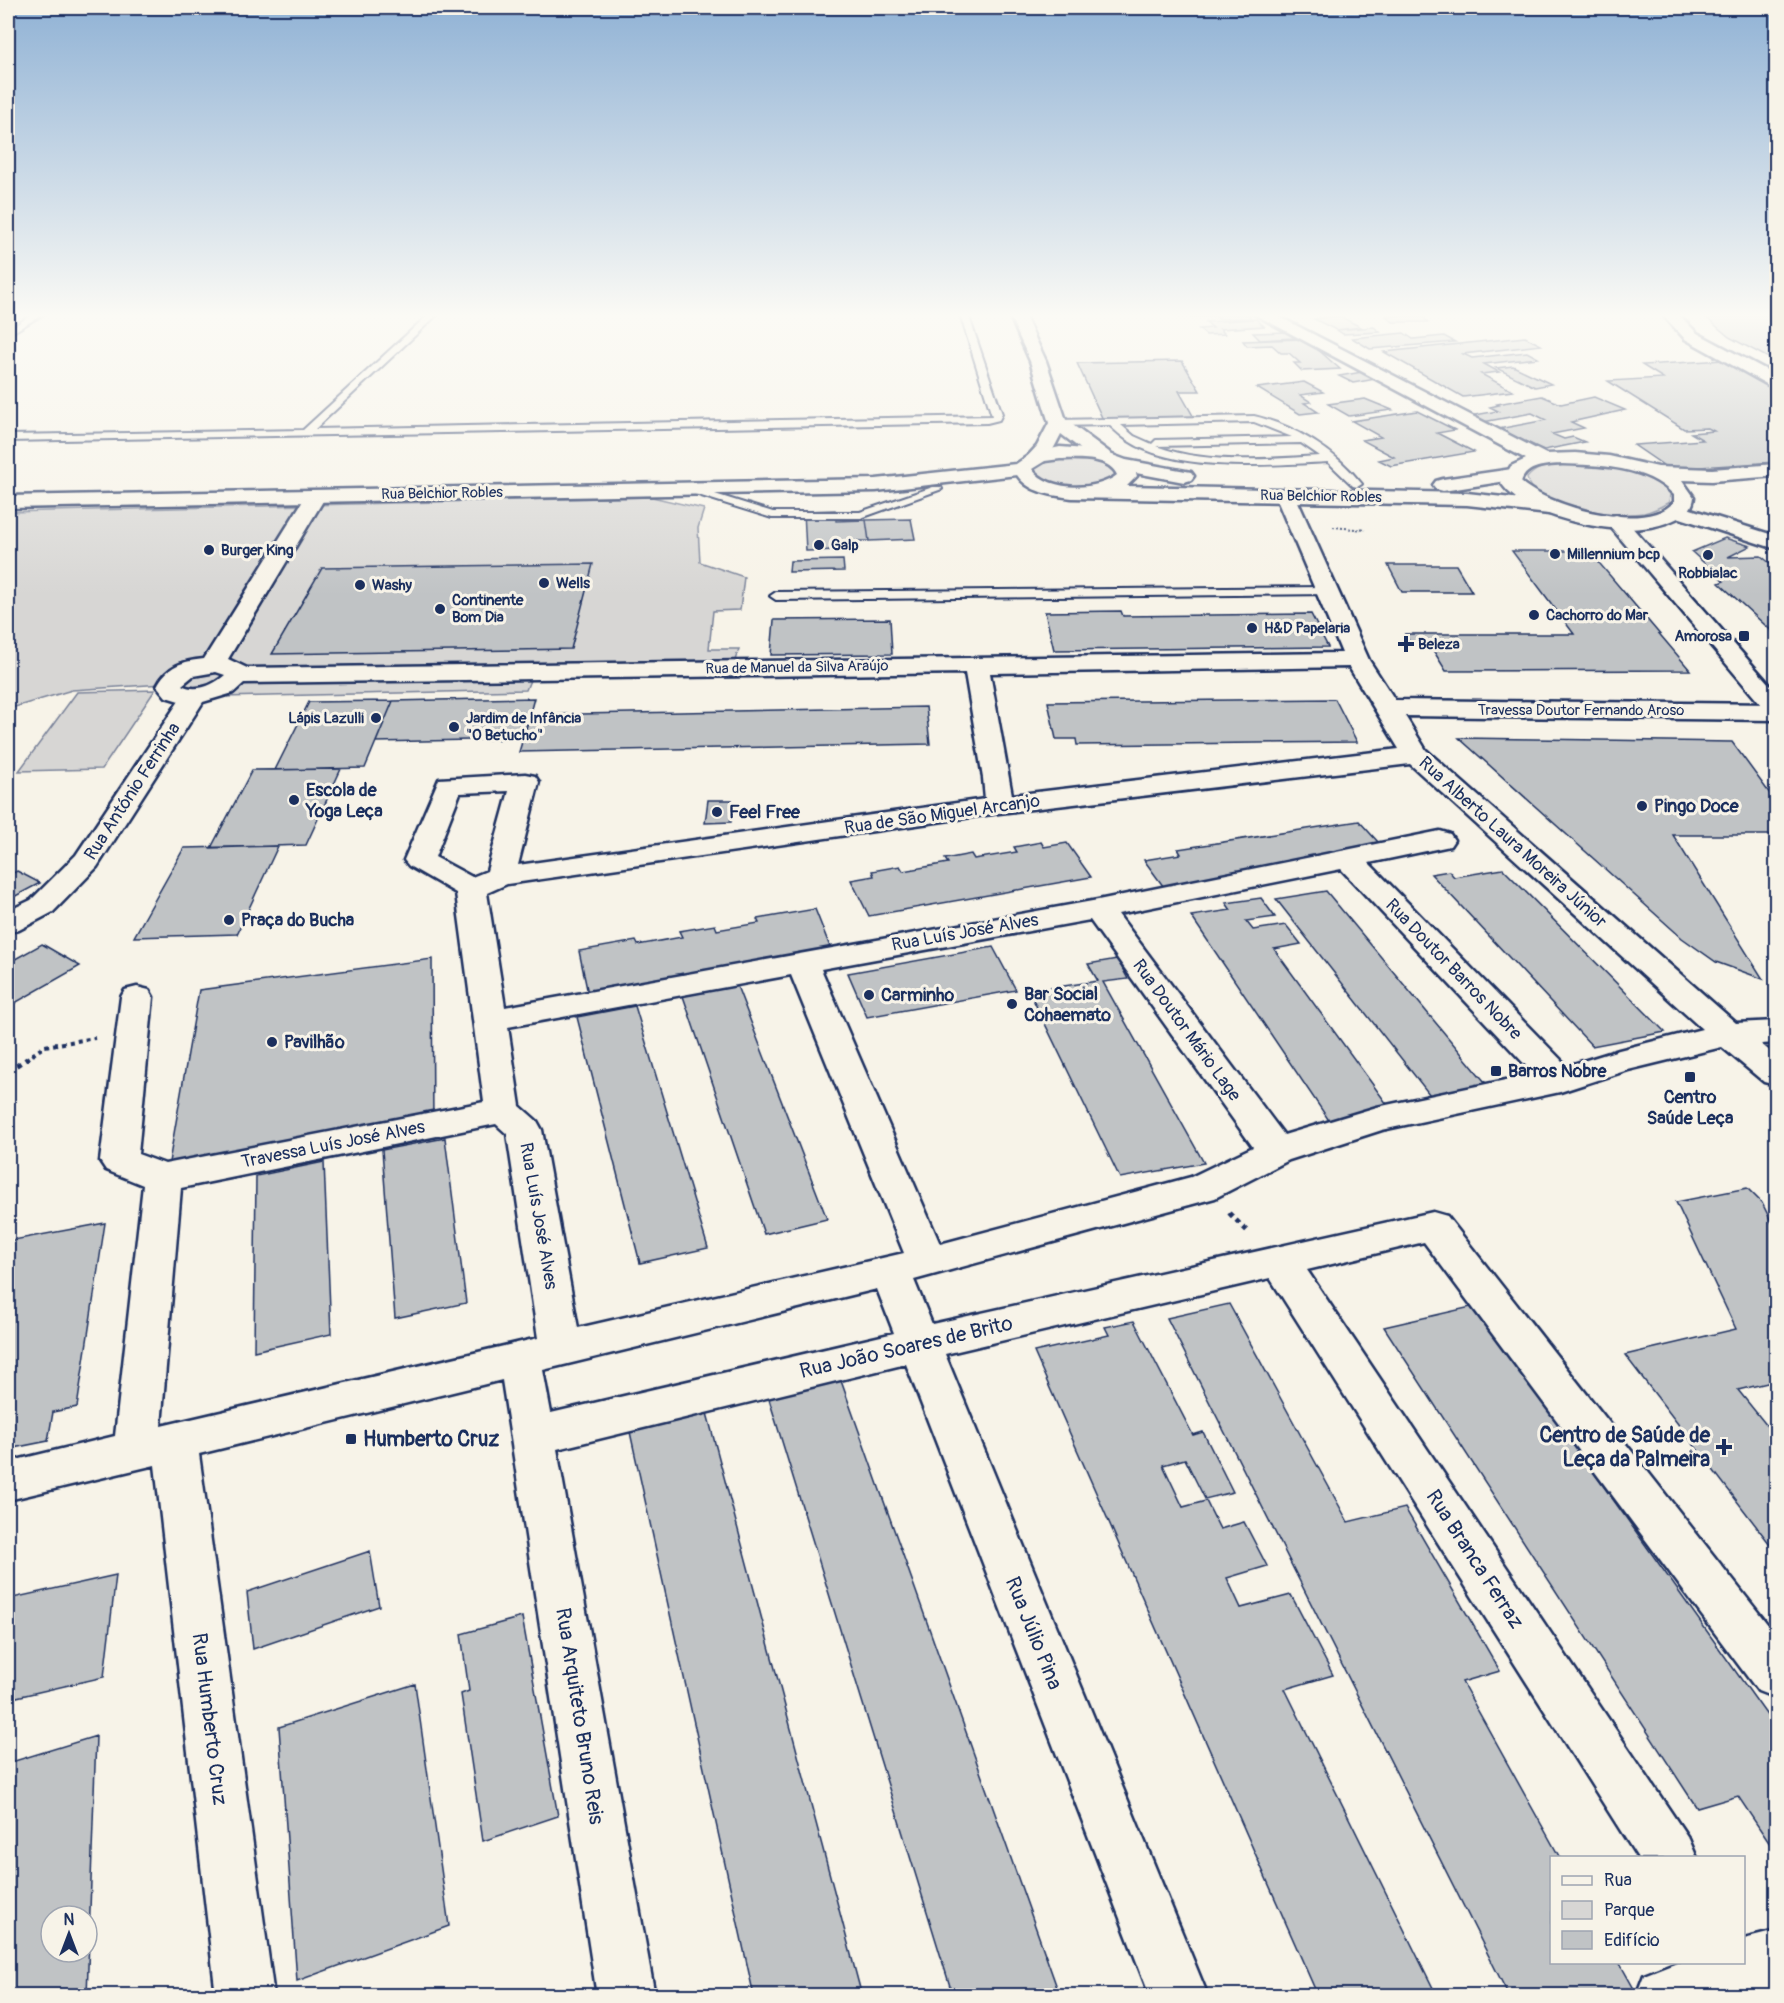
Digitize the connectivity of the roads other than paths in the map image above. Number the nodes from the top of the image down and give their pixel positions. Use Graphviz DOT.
graph roads {
  1 [pos="333,407"];
  2 [pos="995,407"];
  3 [pos="1053,407"];
  4 [pos="1442,407"];
  5 [pos="1112,422"];
  6 [pos="1058,423"];
  7 [pos="305,433"];
  8 [pos="8,438"];
  9 [pos="1302,440"];
  10 [pos="1138,444"];
  11 [pos="1102,456"];
  12 [pos="1333,459"];
  13 [pos="1543,460"];
  14 [pos="1029,463"];
  15 [pos="1122,465"];
  16 [pos="1776,470"];
  17 [pos="1652,473"];
  18 [pos="1512,475"];
  19 [pos="1776,478"];
  20 [pos="1357,484"];
  21 [pos="876,485"];
  22 [pos="686,488"];
  23 [pos="938,489"];
  24 [pos="1062,491"];
  25 [pos="1092,491"];
  26 [pos="1285,495"];
  27 [pos="316,496"];
  28 [pos="8,502"];
  29 [pos="1681,503"];
  30 [pos="1549,508"];
  31 [pos="1616,521"];
  32 [pos="1776,543"];
  33 [pos="1329,591"];
  34 [pos="776,596"];
  35 [pos="1357,660"];
  36 [pos="976,664"];
  37 [pos="212,665"];
  38 [pos="237,676"];
  39 [pos="195,696"];
  40 [pos="1776,707"];
  41 [pos="1386,708"];
  42 [pos="1776,712"];
  43 [pos="1416,755"];
  44 [pos="999,805"];
  45 [pos="1440,840"];
  46 [pos="1348,859"];
  47 [pos="500,876"];
  48 [pos="471,889"];
  49 [pos="1098,909"];
  50 [pos="8,923"];
  51 [pos="802,962"];
  52 [pos="135,1014"];
  53 [pos="489,1020"];
  54 [pos="1776,1032"];
  55 [pos="1728,1034"];
  56 [pos="1776,1074"];
  57 [pos="1560,1080"];
  58 [pos="502,1110"];
  59 [pos="1276,1151"];
  60 [pos="163,1178"];
  61 [pos="1279,1260"];
  62 [pos="928,1262"];
  63 [pos="890,1270"];
  64 [pos="918,1344"];
  65 [pos="561,1348"];
  66 [pos="520,1358"];
  67 [pos="534,1436"];
  68 [pos="156,1447"];
  69 [pos="8,1481"];
  70 [pos="1776,1674"];
  71 [pos="1669,1856"];
  72 [pos="1753,1963"];
  73 [pos="245,1995"];
  74 [pos="626,1995"];
  75 [pos="1179,1995"];
  76 [pos="1665,1995"];
  1 -- 7 [label="lane"];
  2 -- 7 [label="lane"];
  3 -- 6 [label="street"];
  4 -- 13 [label="street"];
  5 -- 6 [label="lane"];
  5 -- 9 [label="lane"];
  5 -- 10 [label="lane"];
  6 -- 11 [label="street"];
  6 -- 14 [label="street"];
  7 -- 8 [label="lane"];
  9 -- 10 [label="lane"];
  9 -- 12 [label="lane"];
  10 -- 12 [label="lane"];
  11 -- 14 [label="street, Rua Belchior Robles"];
  11 -- 15 [label="street, Rua Belchior Robles"];
  12 -- 20 [label="lane"];
  13 -- 17 [label="street"];
  13 -- 18 [label="street, Rua Belchior Robles"];
  14 -- 21 [label="street, Rua Belchior Robles"];
  14 -- 24 [label="street"];
  15 -- 20 [label="street, Rua Belchior Robles"];
  15 -- 25 [label="street"];
  16 -- 17 [label="street"];
  17 -- 29 [label="street"];
  18 -- 20 [label="street, Rua Belchior Robles"];
  18 -- 30 [label="street"];
  19 -- 29 [label="street"];
  21 -- 22 [label="street, Rua Belchior Robles"];
  21 -- 23 [label="street, Rua Belchior Robles"];
  22 -- 23 [label="lane"];
  22 -- 27 [label="street, Rua Belchior Robles"];
  23 -- 24 [label="street, Rua Belchior Robles"];
  24 -- 25 [label="street, Rua Belchior Robles"];
  25 -- 26 [label="street, Rua Belchior Robles"];
  26 -- 30 [label="street, Rua Belchior Robles"];
  26 -- 33 [label="street, Rua Alberto Laura Moreira Júnior"];
  27 -- 28 [label="street, Rua Belchior Robles"];
  27 -- 37 [label="street"];
  29 -- 31 [label="street"];
  29 -- 32 [label="street"];
  30 -- 31 [label="street"];
  31 -- 40 [label="street"];
  33 -- 34 [label="lane"];
  33 -- 35 [label="street, Rua Alberto Laura Moreira Júnior"];
  35 -- 36 [label="street, Rua de Manuel da Silva Araújo"];
  35 -- 41 [label="street, Rua Alberto Laura Moreira Júnior"];
  36 -- 38 [label="street, Rua de Manuel da Silva Araújo"];
  36 -- 44 [label="street"];
  37 -- 38 [label="street"];
  37 -- 39 [label="street"];
  38 -- 39 [label="street"];
  39 -- 50 [label="street, Rua António Ferrinha"];
  41 -- 42 [label="street, Travessa Doutor Fernando Aroso"];
  41 -- 43 [label="street, Rua Alberto Laura Moreira Júnior"];
  43 -- 44 [label="street, Rua de São Miguel Arcanjo"];
  43 -- 55 [label="street, Rua Alberto Laura Moreira Júnior"];
  44 -- 47 [label="street, Rua de São Miguel Arcanjo"];
  45 -- 46 [label="street, Rua Luís José Alves"];
  46 -- 49 [label="street, Rua Luís José Alves"];
  46 -- 57 [label="street, Rua Doutor Barros Nobre"];
  47 -- 48 [label="street, Rua de São Miguel Arcanjo"];
  47 -- 48 [label="street"];
  48 -- 53 [label="street"];
  49 -- 51 [label="street, Rua Luís José Alves"];
  49 -- 59 [label="street, Rua Doutor Mário Lage"];
  51 -- 53 [label="street, Rua Luís José Alves"];
  51 -- 62 [label="street"];
  52 -- 60 [label="street"];
  53 -- 58 [label="street"];
  54 -- 55 [label="street"];
  55 -- 56 [label="street, Rua Alberto Laura Moreira Júnior"];
  55 -- 57 [label="street"];
  57 -- 59 [label="street"];
  58 -- 60 [label="street, Travessa Luís José Alves"];
  58 -- 65 [label="street, Rua Luís José Alves"];
  59 -- 62 [label="street"];
  60 -- 68 [label="street, Rua Humberto Cruz"];
  61 -- 64 [label="street, Rua João Soares de Brito"];
  61 -- 70 [label="street, Rua João Soares de Brito"];
  61 -- 71 [label="street, Rua Branca Ferraz"];
  62 -- 63 [label="street"];
  63 -- 64 [label="street, Rua Júlio Pina"];
  63 -- 65 [label="street"];
  64 -- 67 [label="street, Rua João Soares de Brito"];
  64 -- 75 [label="street, Rua Júlio Pina"];
  65 -- 66 [label="street"];
  66 -- 67 [label="street, Rua Arquiteto Bruno Reis"];
  66 -- 68 [label="street"];
  67 -- 74 [label="street, Rua Arquiteto Bruno Reis"];
  68 -- 69 [label="street"];
  68 -- 73 [label="street, Rua Humberto Cruz"];
  72 -- 76 [label="street"];
}
